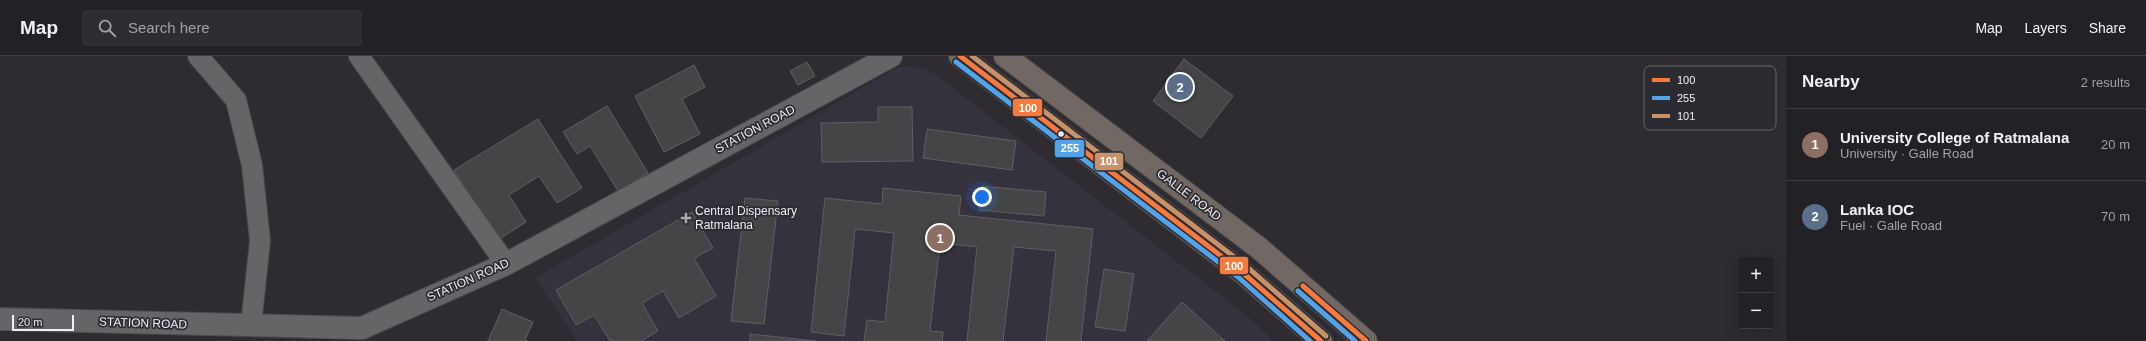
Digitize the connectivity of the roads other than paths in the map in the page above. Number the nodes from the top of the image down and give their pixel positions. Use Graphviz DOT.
graph roads {
  1 [pos="198,56"];
  2 [pos="359,56"];
  3 [pos="891,56"];
  4 [pos="960,56"];
  5 [pos="1005,56"];
  6 [pos="506,264"];
  7 [pos="0,319"];
  8 [pos="251,326"];
  9 [pos="1321,341"];
  10 [pos="1366,341"];
  1 -- 8 [label="street"];
  2 -- 6 [label="street"];
  3 -- 6 [label="street, STATION ROAD"];
  4 -- 9 [label="highway"];
  5 -- 10 [label="highway, GALLE ROAD"];
  6 -- 8 [label="street, STATION ROAD"];
  7 -- 8 [label="street, STATION ROAD"];
}
